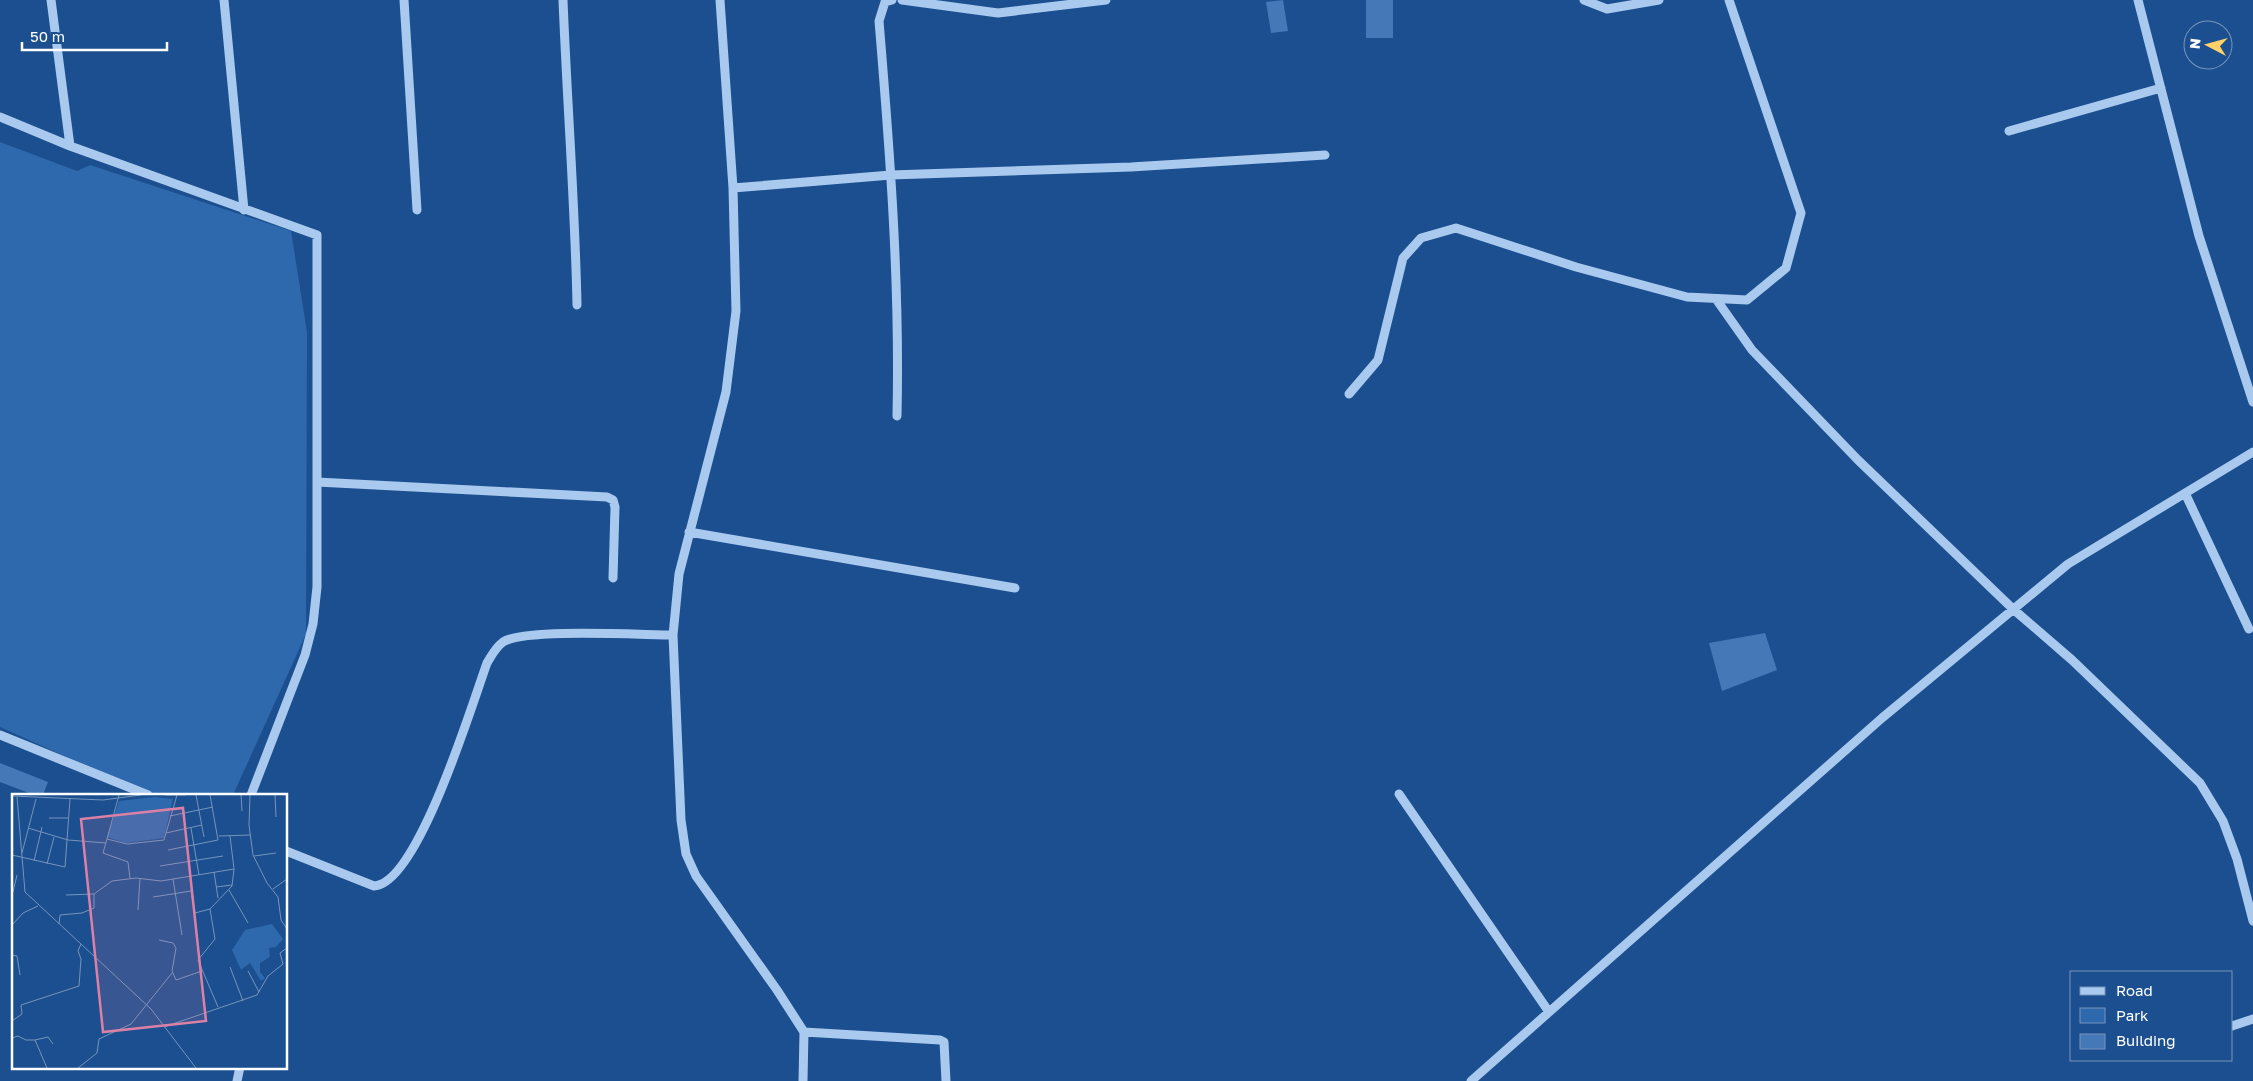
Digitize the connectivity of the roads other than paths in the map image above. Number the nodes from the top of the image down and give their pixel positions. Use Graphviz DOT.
graph roads {
  1 [pos="51,0"];
  2 [pos="224,0"];
  3 [pos="404,0"];
  4 [pos="563,0"];
  5 [pos="720,0"];
  6 [pos="892,0"];
  7 [pos="902,0"];
  8 [pos="1106,0"];
  9 [pos="1584,0"];
  10 [pos="1659,0"];
  11 [pos="1729,0"];
  12 [pos="2138,0"];
  13 [pos="2161,88"];
  14 [pos="0,117"];
  15 [pos="2009,131"];
  16 [pos="70,146"];
  17 [pos="1325,155"];
  18 [pos="891,175"];
  19 [pos="733,188"];
  20 [pos="244,210"];
  21 [pos="417,210"];
  22 [pos="1716,299"];
  23 [pos="577,305"];
  24 [pos="1349,394"];
  25 [pos="2253,402"];
  26 [pos="897,416"];
  27 [pos="2253,452"];
  28 [pos="318,482"];
  29 [pos="2185,493"];
  30 [pos="689,532"];
  31 [pos="613,578"];
  32 [pos="1015,588"];
  33 [pos="2013,609"];
  34 [pos="2249,629"];
  35 [pos="673,635"];
  36 [pos="0,735"];
  37 [pos="146,794"];
  38 [pos="251,794"];
  39 [pos="1399,794"];
  40 [pos="288,852"];
  41 [pos="2253,921"];
  42 [pos="1549,1012"];
  43 [pos="2253,1019"];
  44 [pos="2233,1026"];
  45 [pos="804,1032"];
  46 [pos="240,1068"];
  47 [pos="237,1081"];
  48 [pos="803,1081"];
  49 [pos="946,1081"];
  50 [pos="1471,1081"];
  1 -- 16 [label="street"];
  2 -- 20 [label="street"];
  3 -- 21 [label="street"];
  4 -- 23 [label="street"];
  5 -- 19 [label="street"];
  6 -- 18 [label="street"];
  7 -- 8 [label="street"];
  9 -- 10 [label="street"];
  11 -- 22 [label="street"];
  12 -- 13 [label="street"];
  13 -- 15 [label="street"];
  13 -- 25 [label="street"];
  14 -- 16 [label="street"];
  16 -- 20 [label="street"];
  17 -- 18 [label="street"];
  18 -- 19 [label="street"];
  18 -- 26 [label="street"];
  19 -- 30 [label="street"];
  20 -- 28 [label="street"];
  22 -- 24 [label="street"];
  22 -- 33 [label="street"];
  27 -- 29 [label="street"];
  28 -- 31 [label="street"];
  28 -- 38 [label="street"];
  29 -- 33 [label="street"];
  29 -- 34 [label="street"];
  30 -- 32 [label="street"];
  30 -- 35 [label="street"];
  33 -- 41 [label="street"];
  33 -- 42 [label="street"];
  35 -- 40 [label="street"];
  35 -- 45 [label="street"];
  36 -- 37 [label="street"];
  39 -- 42 [label="street"];
  42 -- 50 [label="street"];
  43 -- 44 [label="street"];
  45 -- 48 [label="street"];
  45 -- 49 [label="street"];
  46 -- 47 [label="street"];
}
